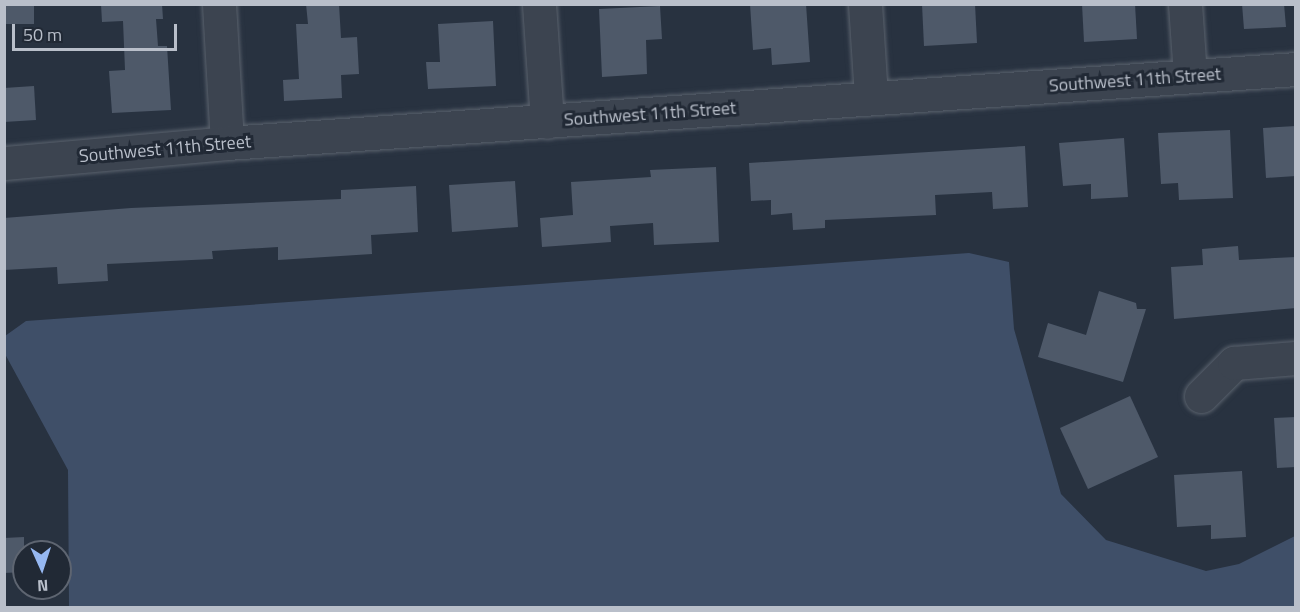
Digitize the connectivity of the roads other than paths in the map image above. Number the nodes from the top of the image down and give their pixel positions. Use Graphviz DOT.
graph roads {
  1 [pos="219,4"];
  2 [pos="539,4"];
  3 [pos="865,4"];
  4 [pos="1185,4"];
  5 [pos="1296,69"];
  6 [pos="1190,76"];
  7 [pos="871,97"];
  8 [pos="548,122"];
  9 [pos="227,143"];
  10 [pos="4,163"];
  11 [pos="1296,358"];
  12 [pos="1201,396"];
  1 -- 9 [label="street"];
  2 -- 8 [label="street"];
  3 -- 7 [label="street"];
  4 -- 6 [label="street"];
  5 -- 6 [label="street, Southwest 11th Street"];
  6 -- 7 [label="street, Southwest 11th Street"];
  7 -- 8 [label="street, Southwest 11th Street"];
  8 -- 9 [label="street, Southwest 11th Street"];
  9 -- 10 [label="street, Southwest 11th Street"];
  11 -- 12 [label="street"];
}
